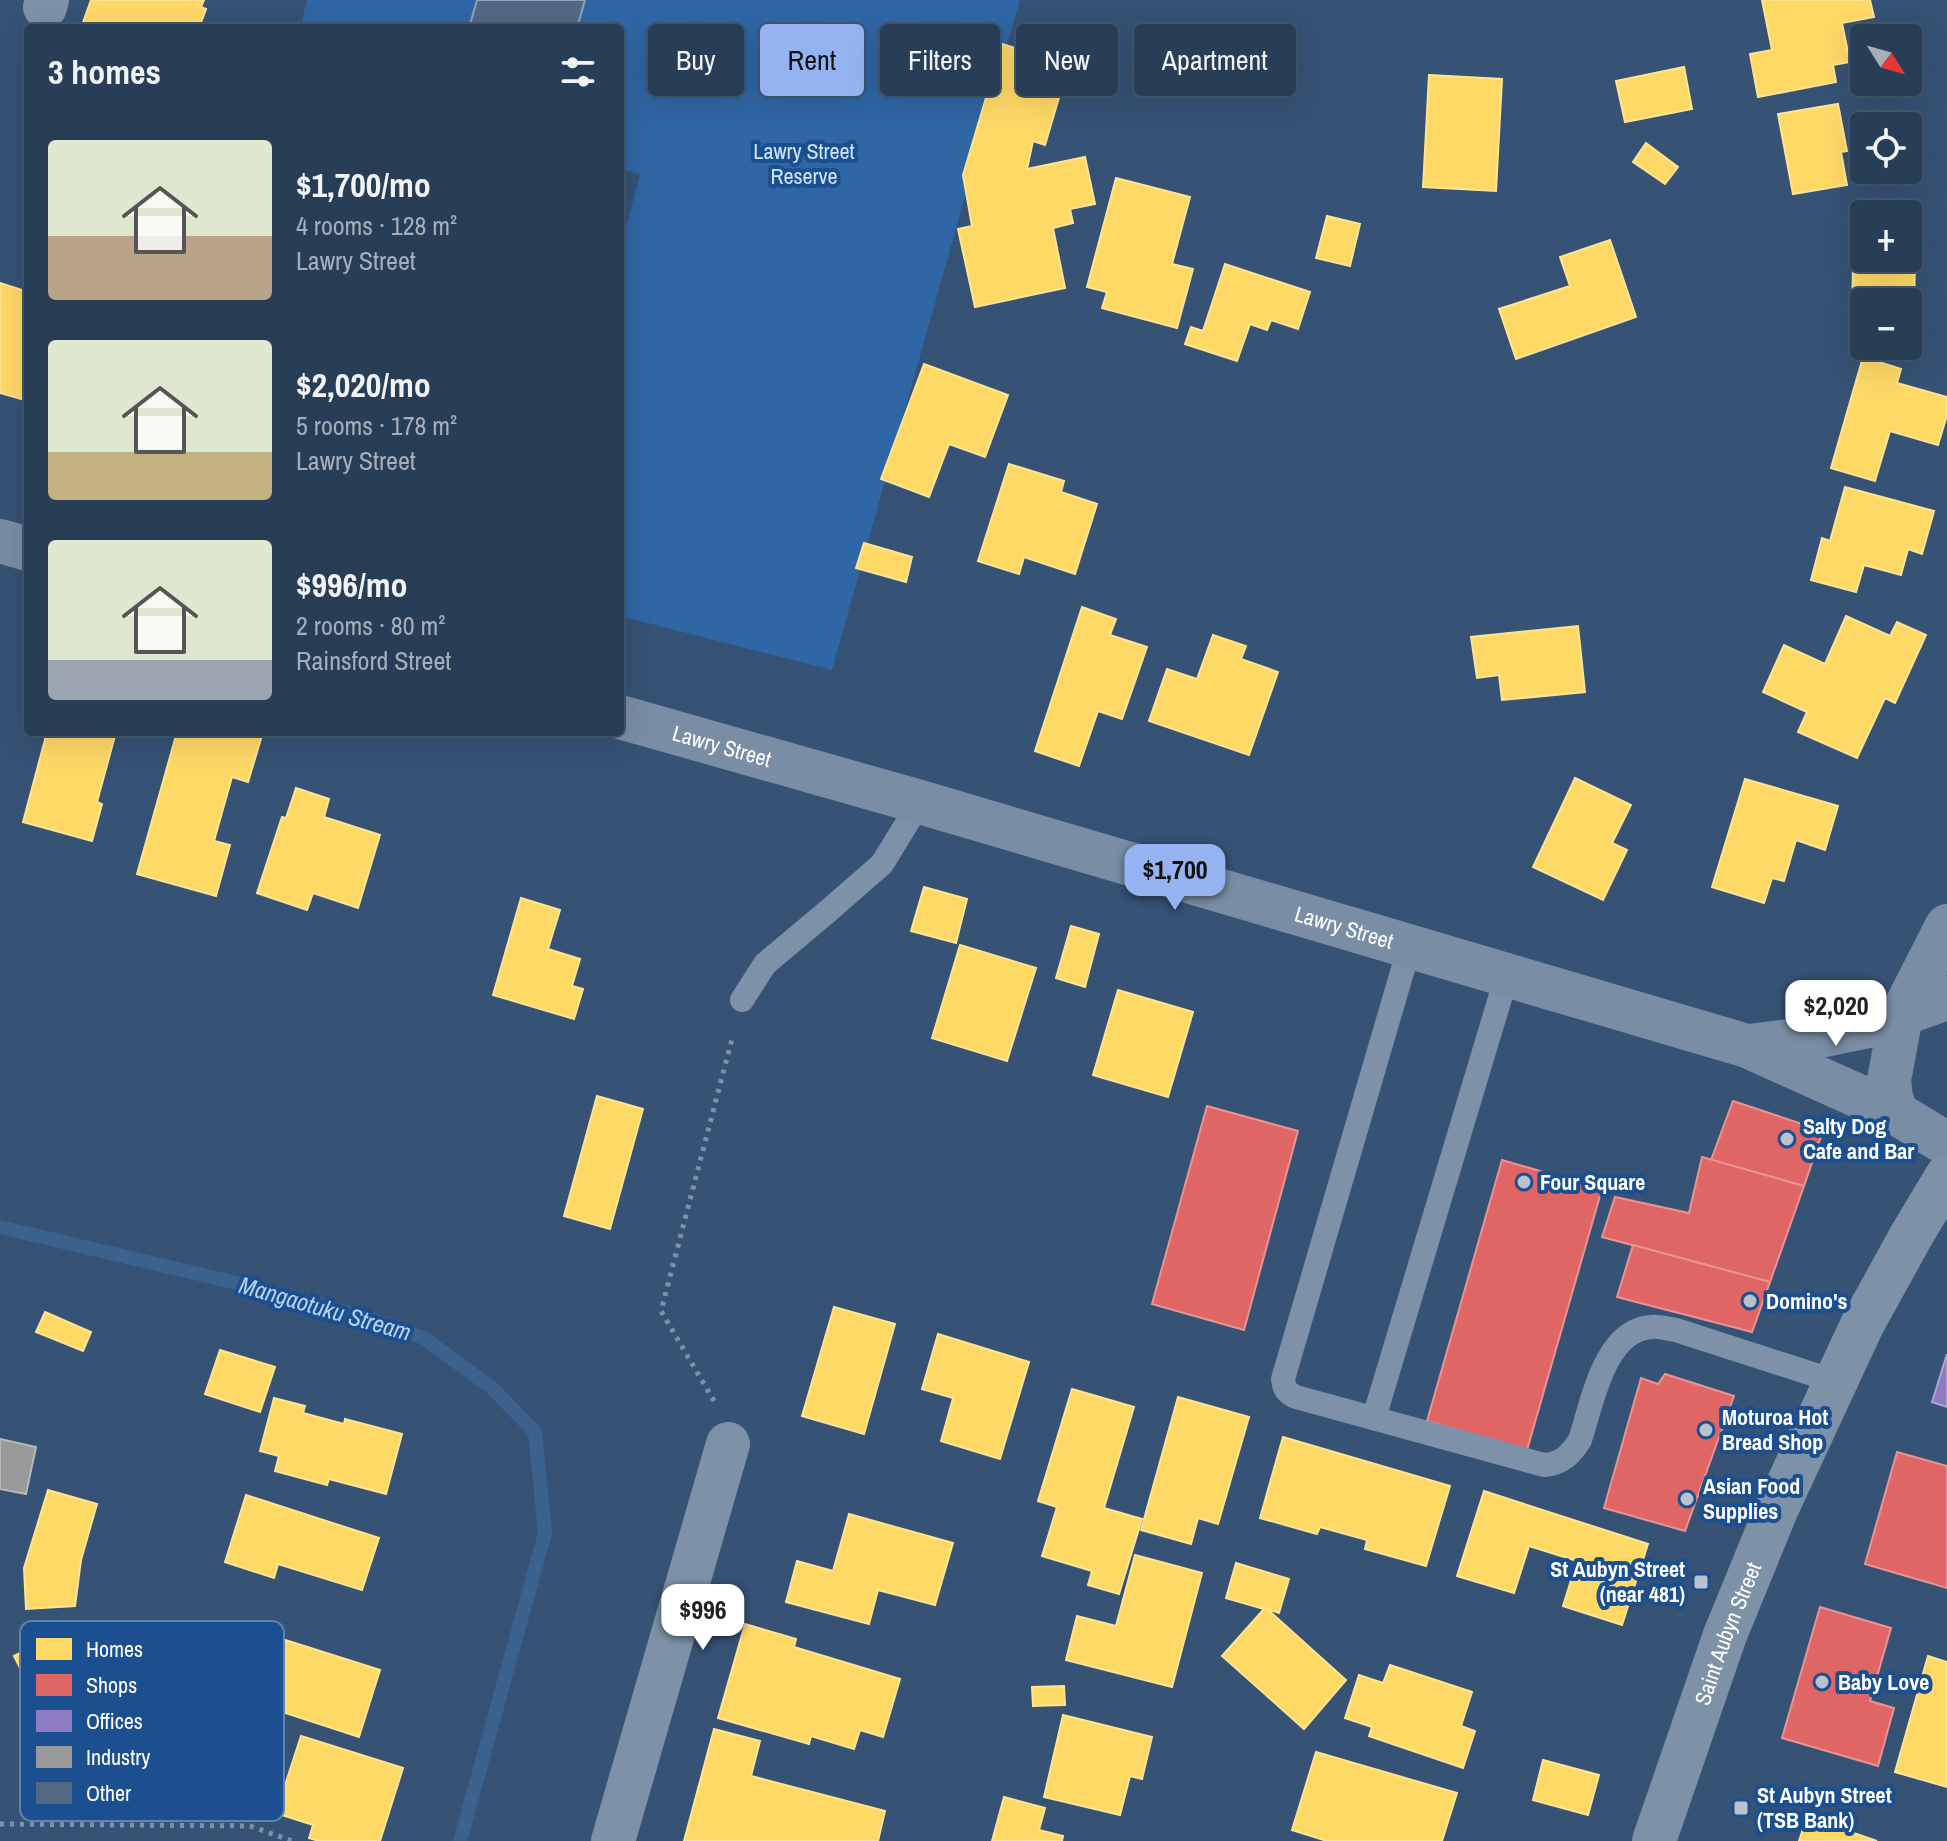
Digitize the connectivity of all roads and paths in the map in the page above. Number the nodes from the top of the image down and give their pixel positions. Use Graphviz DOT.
graph roads {
  1 [pos="0,541"];
  2 [pos="24,548"];
  3 [pos="624,718"];
  4 [pos="920,802"];
  5 [pos="1947,926"];
  6 [pos="1410,945"];
  7 [pos="1507,975"];
  8 [pos="1947,998"];
  9 [pos="742,1000"];
  10 [pos="1901,1016"];
  11 [pos="1747,1046"];
  12 [pos="1896,1113"];
  13 [pos="1947,1144"];
  14 [pos="1947,1176"];
  15 [pos="1837,1382"];
  16 [pos="1374,1418"];
  17 [pos="728,1444"];
  18 [pos="0,1824"];
  19 [pos="292,1841"];
  20 [pos="613,1841"];
  21 [pos="1654,1841"];
  1 -- 2 [label="street"];
  3 -- 4 [label="street, Lawry Street"];
  4 -- 6 [label="street, Lawry Street"];
  4 -- 9 [label="lane"];
  5 -- 10 [label="street"];
  6 -- 7 [label="street, Lawry Street"];
  6 -- 16 [label="lane"];
  7 -- 11 [label="street, Lawry Street"];
  7 -- 16 [label="lane"];
  8 -- 10 [label="street, Lawry Street"];
  9 -- 17 [label="path"];
  10 -- 11 [label="street, Lawry Street"];
  10 -- 12 [label="street"];
  11 -- 12 [label="street, Lawry Street"];
  12 -- 13 [label="street, Lawry Street"];
  14 -- 15 [label="highway, Saint Aubyn Street"];
  15 -- 16 [label="lane"];
  15 -- 21 [label="highway, Saint Aubyn Street"];
  17 -- 20 [label="street"];
  18 -- 19 [label="path"];
}
